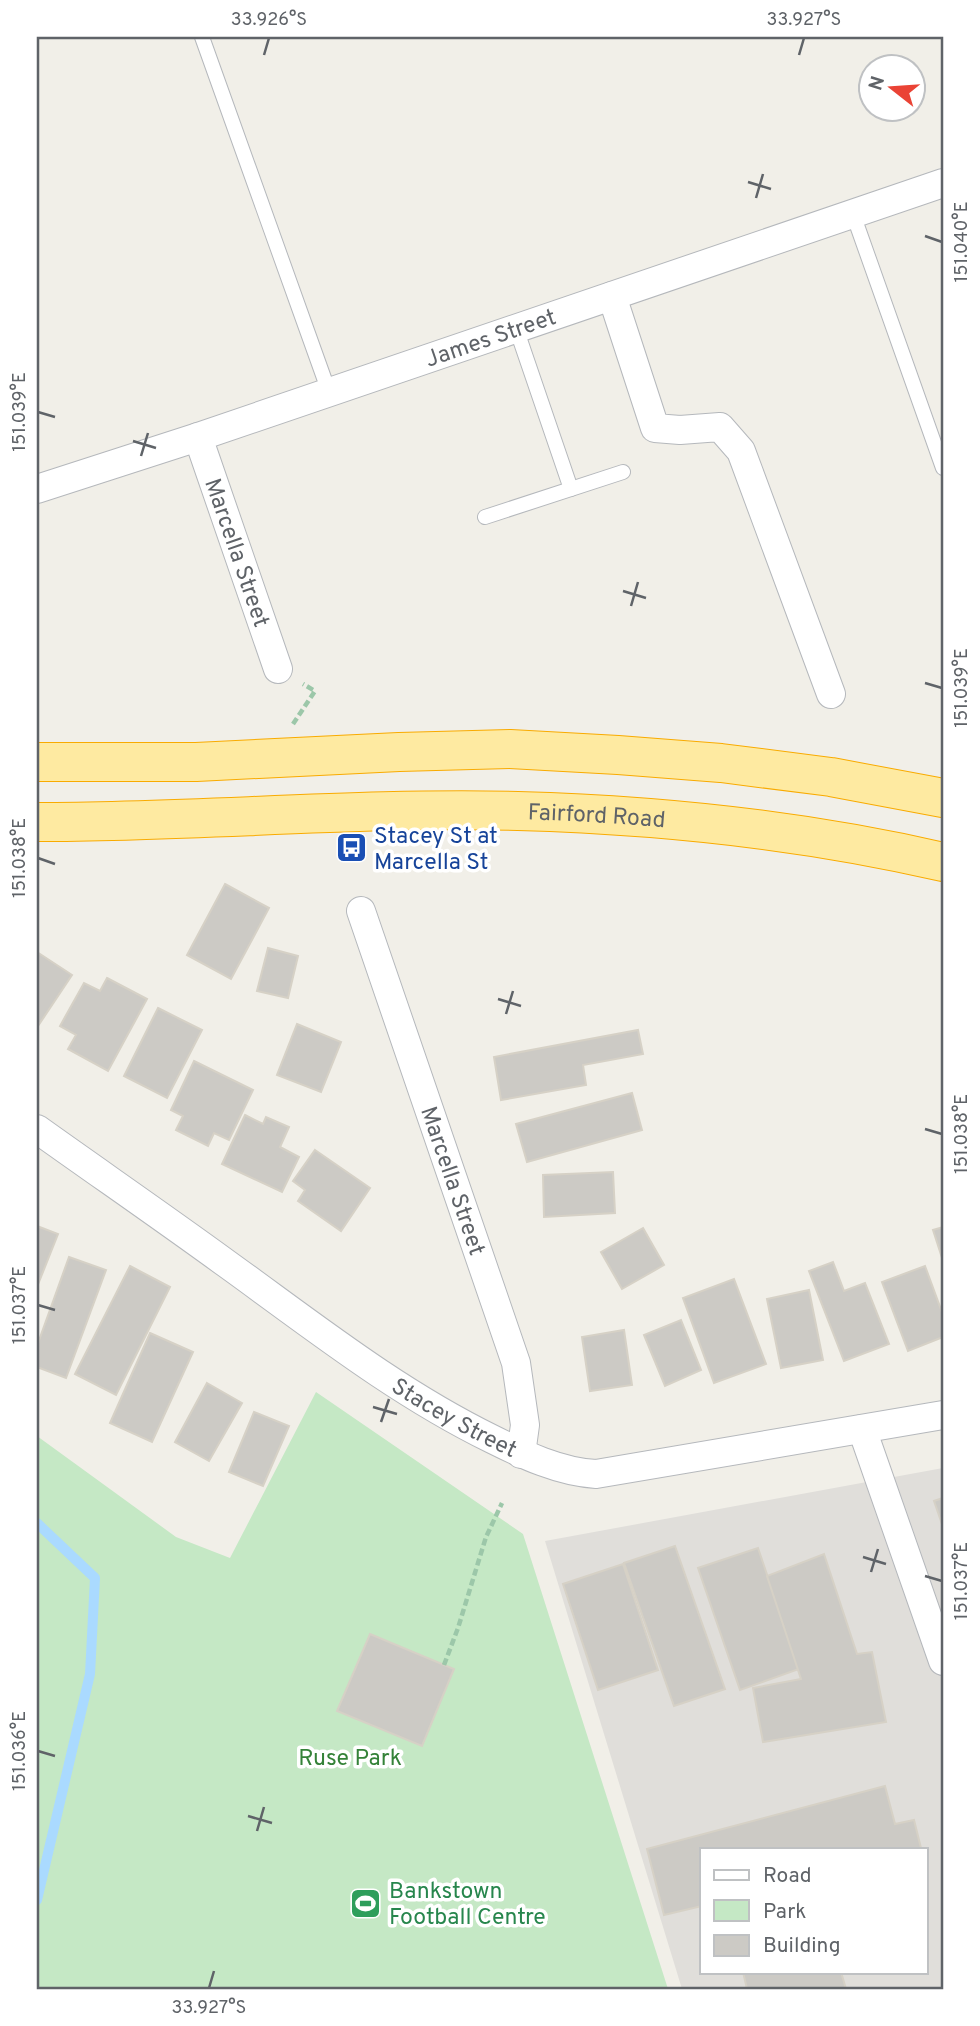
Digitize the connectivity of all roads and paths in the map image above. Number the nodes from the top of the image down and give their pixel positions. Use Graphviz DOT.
graph roads {
  1 [pos="202,37"];
  2 [pos="943,183"];
  3 [pos="853,214"];
  4 [pos="612,296"];
  5 [pos="516,328"];
  6 [pos="329,392"];
  7 [pos="198,437"];
  8 [pos="943,468"];
  9 [pos="623,472"];
  10 [pos="37,489"];
  11 [pos="571,489"];
  12 [pos="485,517"];
  13 [pos="278,669"];
  14 [pos="831,694"];
  15 [pos="293,730"];
  16 [pos="37,762"];
  17 [pos="943,798"];
  18 [pos="37,822"];
  19 [pos="943,862"];
  20 [pos="362,911"];
  21 [pos="37,1129"];
  22 [pos="943,1415"];
  23 [pos="862,1429"];
  24 [pos="521,1454"];
  25 [pos="502,1503"];
  26 [pos="943,1661"];
  27 [pos="444,1665"];
  1 -- 6 [label="lane"];
  2 -- 3 [label="street, James Street"];
  3 -- 4 [label="street, James Street"];
  3 -- 8 [label="lane"];
  4 -- 5 [label="street, James Street"];
  4 -- 14 [label="street"];
  5 -- 6 [label="street, James Street"];
  5 -- 11 [label="lane"];
  6 -- 7 [label="street, James Street"];
  7 -- 10 [label="street, James Street"];
  7 -- 13 [label="street, Marcella Street"];
  9 -- 11 [label="lane"];
  11 -- 12 [label="lane"];
  13 -- 15 [label="path"];
  16 -- 17 [label="highway"];
  18 -- 19 [label="highway, Fairford Road"];
  20 -- 24 [label="street, Marcella Street"];
  21 -- 24 [label="street, Stacey Street"];
  22 -- 23 [label="street, Stacey Street"];
  23 -- 24 [label="street, Stacey Street"];
  23 -- 26 [label="street"];
  25 -- 27 [label="path"];
}
